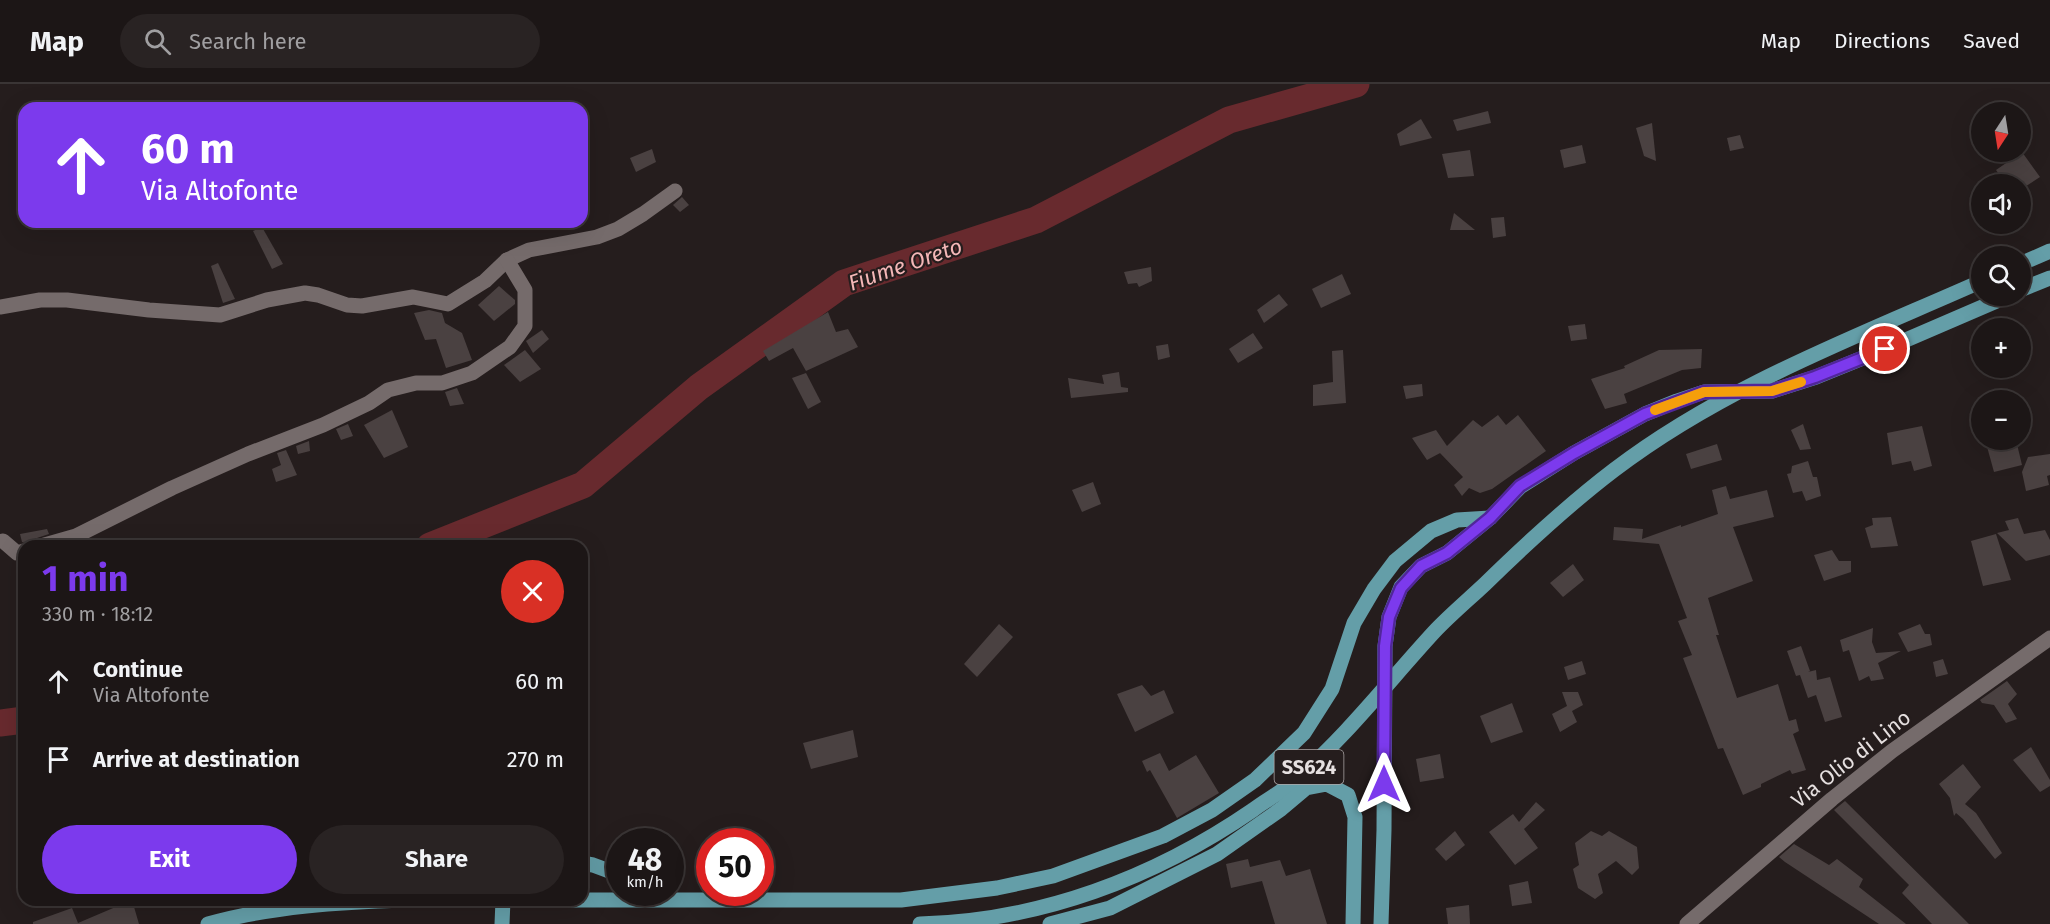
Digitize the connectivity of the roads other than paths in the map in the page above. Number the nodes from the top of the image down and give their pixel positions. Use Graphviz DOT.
graph roads {
  1 [pos="675,191"];
  2 [pos="2050,251"];
  3 [pos="2031,259"];
  4 [pos="507,260"];
  5 [pos="2050,278"];
  6 [pos="1971,286"];
  7 [pos="2031,286"];
  8 [pos="1984,306"];
  9 [pos="0,307"];
  10 [pos="1490,518"];
  11 [pos="62,540"];
  12 [pos="3,541"];
  13 [pos="18,553"];
  14 [pos="2050,638"];
  15 [pos="588,864"];
  16 [pos="606,870"];
  17 [pos="588,897"];
  18 [pos="606,897"];
  19 [pos="684,898"];
  20 [pos="316,906"];
  21 [pos="503,906"];
  22 [pos="208,924"];
  23 [pos="502,924"];
  24 [pos="920,924"];
  25 [pos="1050,924"];
  26 [pos="1353,924"];
  27 [pos="1381,924"];
  28 [pos="1687,924"];
  1 -- 4 [label="street"];
  2 -- 3 [label="main road"];
  4 -- 9 [label="street"];
  4 -- 11 [label="street"];
  5 -- 7 [label="main road"];
  6 -- 24 [label="main road, SS624"];
  8 -- 10 [label="main road"];
  10 -- 19 [label="main road"];
  10 -- 27 [label="main road"];
  12 -- 13 [label="street"];
  14 -- 28 [label="street, Via Olio di Lino"];
  15 -- 16 [label="main road"];
  17 -- 18 [label="main road"];
  20 -- 22 [label="main road"];
  21 -- 23 [label="main road"];
  25 -- 26 [label="main road"];
}
